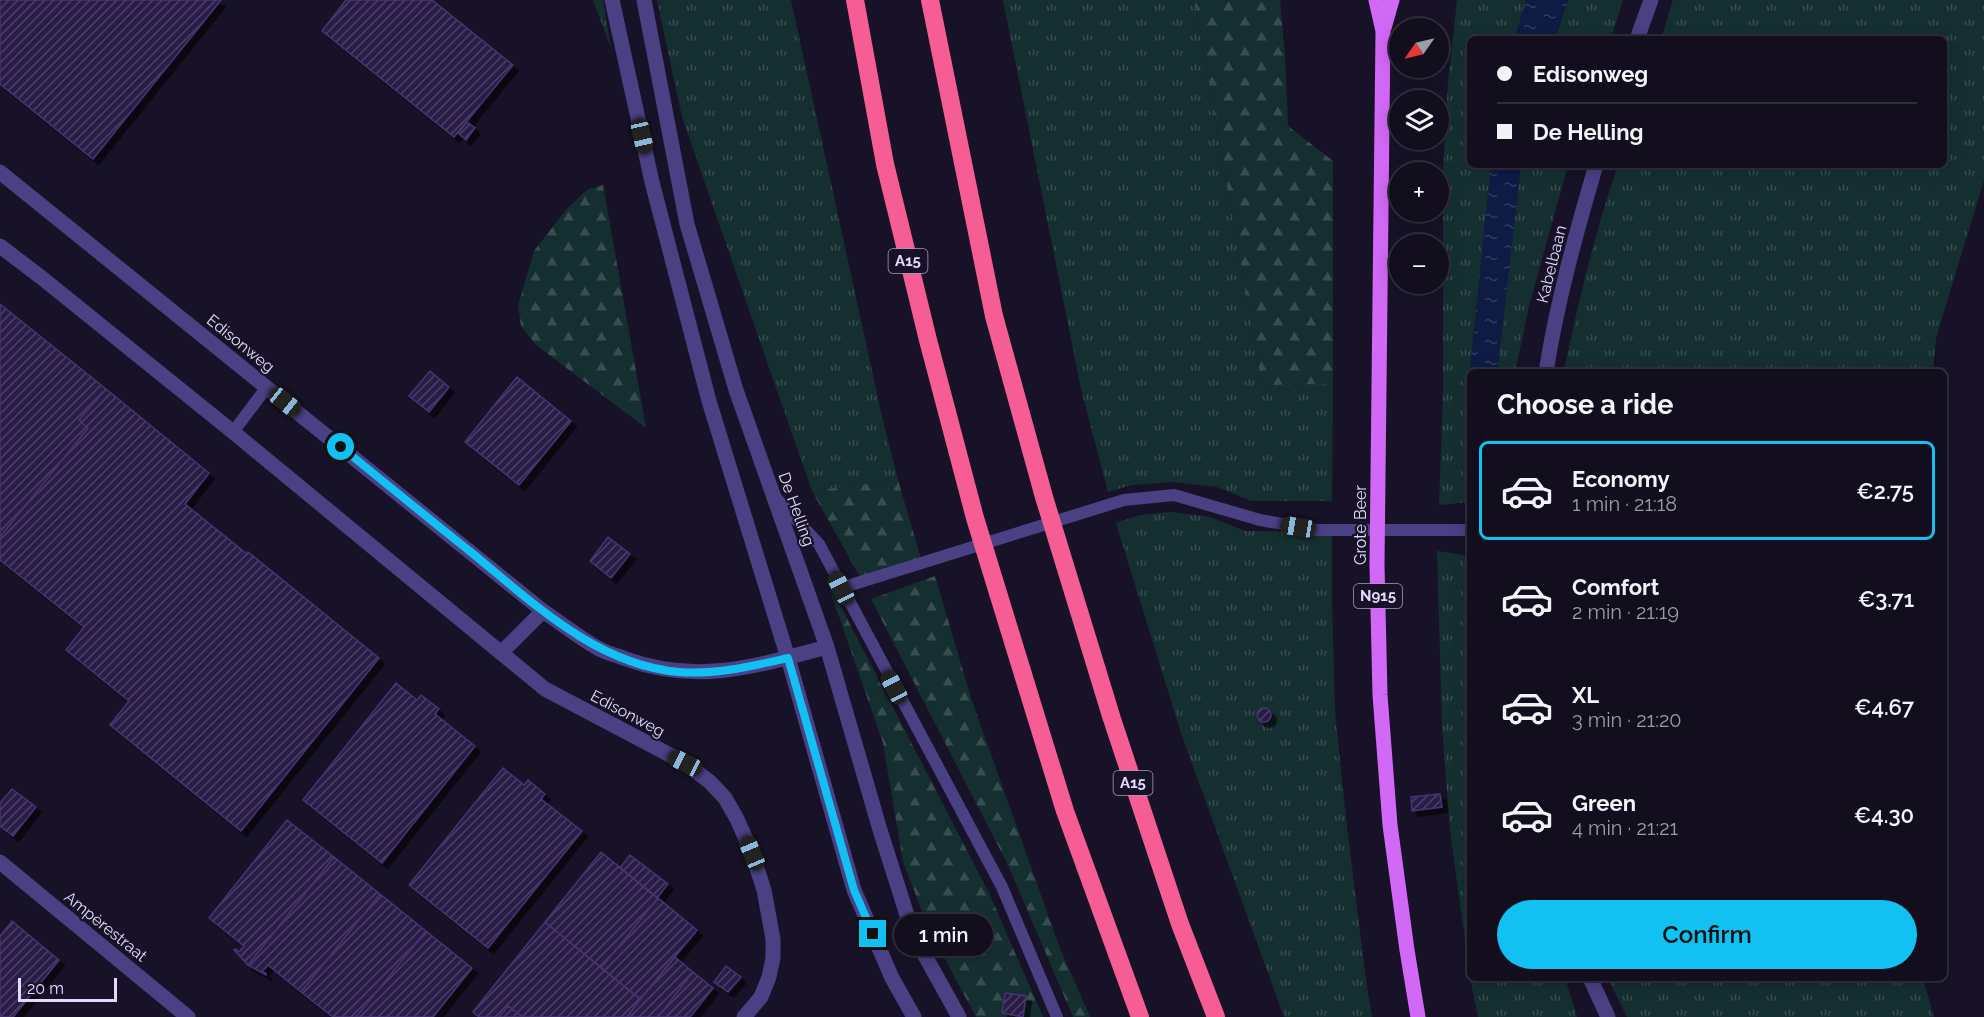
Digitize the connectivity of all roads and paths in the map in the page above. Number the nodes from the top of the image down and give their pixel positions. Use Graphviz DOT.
graph roads {
  1 [pos="612,0"];
  2 [pos="644,0"];
  3 [pos="855,0"];
  4 [pos="930,0"];
  5 [pos="1376,0"];
  6 [pos="1392,0"];
  7 [pos="1651,0"];
  8 [pos="1383,31"];
  9 [pos="1638,36"];
  10 [pos="1595,168"];
  11 [pos="0,172"];
  12 [pos="0,246"];
  13 [pos="1546,369"];
  14 [pos="267,387"];
  15 [pos="233,432"];
  16 [pos="773,494"];
  17 [pos="1467,530"];
  18 [pos="841,588"];
  19 [pos="543,611"];
  20 [pos="828,648"];
  21 [pos="501,653"];
  22 [pos="788,658"];
  23 [pos="0,862"];
  24 [pos="1591,981"];
  25 [pos="746,1015"];
  26 [pos="188,1017"];
  27 [pos="914,1017"];
  28 [pos="959,1017"];
  29 [pos="1057,1017"];
  30 [pos="1140,1017"];
  31 [pos="1216,1017"];
  32 [pos="1419,1017"];
  33 [pos="1608,1017"];
  1 -- 22 [label="street"];
  2 -- 16 [label="street, De Helling"];
  3 -- 30 [label="highway, A15"];
  4 -- 31 [label="highway, A15"];
  5 -- 8 [label="main road, Grote Beer / N915"];
  6 -- 8 [label="main road, Grote Beer / N915"];
  7 -- 9 [label="street"];
  8 -- 32 [label="main road, Grote Beer / N915"];
  10 -- 13 [label="street, Kabelbaan"];
  11 -- 14 [label="street, Edisonweg"];
  12 -- 15 [label="street, Edisonweg"];
  14 -- 15 [label="lane"];
  14 -- 19 [label="street, Edisonweg"];
  15 -- 21 [label="street, Edisonweg"];
  16 -- 18 [label="lane"];
  16 -- 20 [label="street, De Helling"];
  17 -- 18 [label="lane"];
  18 -- 29 [label="lane"];
  19 -- 21 [label="street"];
  19 -- 22 [label="street, Edisonweg"];
  20 -- 22 [label="street, Edisonweg"];
  20 -- 28 [label="street, De Helling"];
  21 -- 25 [label="street, Edisonweg"];
  22 -- 27 [label="street"];
  23 -- 26 [label="street, Ampèrestraat"];
  24 -- 33 [label="street"];
}
